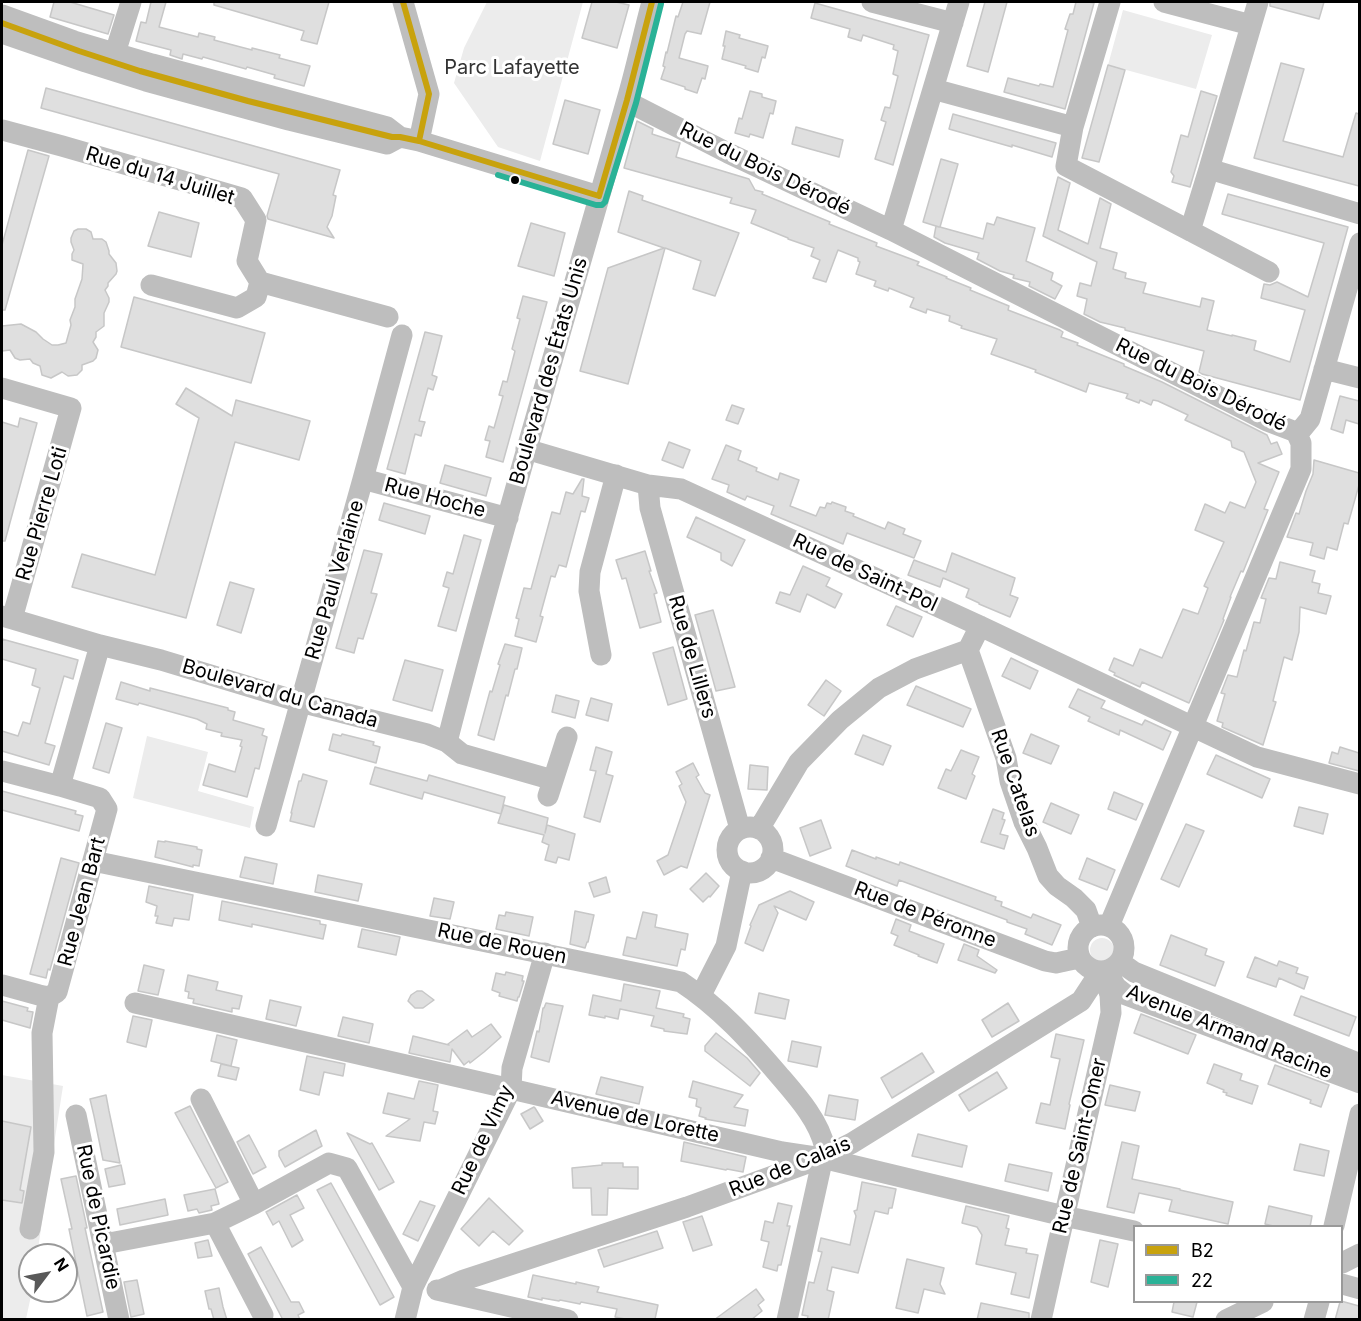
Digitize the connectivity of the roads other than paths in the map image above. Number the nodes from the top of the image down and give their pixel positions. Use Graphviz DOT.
graph roads {
  1 [pos="130,2"];
  2 [pos="403,2"];
  3 [pos="652,2"];
  4 [pos="872,2"];
  5 [pos="959,2"];
  6 [pos="1110,2"];
  7 [pos="1164,2"];
  8 [pos="1258,2"];
  9 [pos="2,15"];
  10 [pos="2,23"];
  11 [pos="953,23"];
  12 [pos="1251,25"];
  13 [pos="2,33"];
  14 [pos="116,52"];
  15 [pos="933,89"];
  16 [pos="627,100"];
  17 [pos="1073,127"];
  18 [pos="2,130"];
  19 [pos="410,139"];
  20 [pos="1209,169"];
  21 [pos="599,196"];
  22 [pos="1359,214"];
  23 [pos="891,230"];
  24 [pos="1190,231"];
  25 [pos="1359,243"];
  26 [pos="1269,272"];
  27 [pos="260,282"];
  28 [pos="151,285"];
  29 [pos="388,316"];
  30 [pos="402,335"];
  31 [pos="1324,369"];
  32 [pos="1359,378"];
  33 [pos="2,388"];
  34 [pos="1296,432"];
  35 [pos="526,449"];
  36 [pos="616,476"];
  37 [pos="363,479"];
  38 [pos="648,484"];
  39 [pos="508,518"];
  40 [pos="7,617"];
  41 [pos="980,626"];
  42 [pos="100,645"];
  43 [pos="968,650"];
  44 [pos="601,656"];
  45 [pos="300,702"];
  46 [pos="1193,727"];
  47 [pos="567,737"];
  48 [pos="447,742"];
  49 [pos="2,771"];
  50 [pos="1359,784"];
  51 [pos="60,786"];
  52 [pos="266,826"];
  53 [pos="749,829"];
  54 [pos="771,858"];
  55 [pos="93,861"];
  56 [pos="742,871"];
  57 [pos="1100,927"];
  58 [pos="545,953"];
  59 [pos="1079,958"];
  60 [pos="1107,969"];
  61 [pos="2,985"];
  62 [pos="701,995"];
  63 [pos="49,997"];
  64 [pos="135,1004"];
  65 [pos="1359,1064"];
  66 [pos="1359,1083"];
  67 [pos="511,1089"];
  68 [pos="201,1099"];
  69 [pos="76,1114"];
  70 [pos="1359,1114"];
  71 [pos="822,1158"];
  72 [pos="254,1204"];
  73 [pos="1064,1216"];
  74 [pos="215,1223"];
  75 [pos="1334,1225"];
  76 [pos="30,1229"];
  77 [pos="1133,1231"];
  78 [pos="104,1244"];
  79 [pos="1359,1254"];
  80 [pos="1343,1262"];
  81 [pos="1343,1285"];
  82 [pos="412,1287"];
  83 [pos="1359,1289"];
  84 [pos="441,1290"];
  85 [pos="1261,1303"];
  86 [pos="1319,1303"];
  87 [pos="263,1315"];
  88 [pos="119,1320"];
  89 [pos="405,1320"];
  90 [pos="568,1320"];
  91 [pos="787,1320"];
  92 [pos="1041,1320"];
  93 [pos="1226,1320"];
  94 [pos="1314,1320"];
  1 -- 14 [label="street"];
  2 -- 19 [label="street"];
  3 -- 16 [label="street, Boulevard des États Unis"];
  4 -- 11 [label="street"];
  5 -- 11 [label="street"];
  6 -- 17 [label="street"];
  7 -- 12 [label="street"];
  8 -- 12 [label="street"];
  9 -- 14 [label="street"];
  10 -- 19 [label="street"];
  11 -- 15 [label="street"];
  12 -- 20 [label="street"];
  13 -- 19 [label="street"];
  14 -- 19 [label="street"];
  15 -- 17 [label="street"];
  15 -- 23 [label="street"];
  16 -- 21 [label="street, Boulevard des États Unis"];
  16 -- 23 [label="street, Rue du Bois Dérodé"];
  17 -- 24 [label="street"];
  18 -- 27 [label="street, Rue du 14 Juillet"];
  19 -- 21 [label="street"];
  20 -- 22 [label="street"];
  20 -- 24 [label="street"];
  21 -- 35 [label="street, Boulevard des États Unis"];
  23 -- 34 [label="street, Rue du Bois Dérodé"];
  24 -- 26 [label="street"];
  25 -- 31 [label="street"];
  27 -- 28 [label="street"];
  27 -- 29 [label="street"];
  30 -- 37 [label="street, Rue Paul Verlaine"];
  31 -- 32 [label="street"];
  31 -- 34 [label="street"];
  33 -- 40 [label="street, Rue Pierre Loti"];
  34 -- 46 [label="street, Rue du Bois Dérodé"];
  35 -- 36 [label="street, Rue de Saint-Pol"];
  35 -- 39 [label="street, Boulevard des États Unis"];
  36 -- 38 [label="street, Rue de Saint-Pol"];
  36 -- 44 [label="street"];
  37 -- 39 [label="street, Rue Hoche"];
  37 -- 45 [label="street, Rue Paul Verlaine"];
  38 -- 41 [label="street, Rue de Saint-Pol"];
  38 -- 53 [label="street, Rue de Lillers"];
  39 -- 48 [label="street, Boulevard des États Unis"];
  40 -- 42 [label="street, Boulevard du Canada"];
  41 -- 43 [label="street"];
  41 -- 46 [label="street, Rue de Saint-Pol"];
  42 -- 45 [label="street, Boulevard du Canada"];
  42 -- 51 [label="street"];
  43 -- 53 [label="street"];
  43 -- 57 [label="street, Rue Catelas"];
  45 -- 48 [label="street, Boulevard du Canada"];
  45 -- 52 [label="street, Rue Paul Verlaine"];
  46 -- 50 [label="street, Rue de Saint-Pol"];
  46 -- 57 [label="street, Rue du Bois Dérodé"];
  47 -- 48 [label="street, Boulevard du Canada"];
  49 -- 51 [label="street, Rue Jean Bart"];
  51 -- 55 [label="street, Rue Jean Bart"];
  53 -- 54 [label="street"];
  53 -- 56 [label="street"];
  54 -- 56 [label="street"];
  54 -- 59 [label="street, Rue de Péronne"];
  55 -- 58 [label="street, Rue de Rouen"];
  55 -- 63 [label="street, Rue Jean Bart"];
  56 -- 62 [label="street"];
  57 -- 59 [label="street"];
  57 -- 60 [label="street"];
  58 -- 62 [label="street, Rue de Rouen"];
  58 -- 67 [label="street, Rue de Vimy"];
  59 -- 60 [label="street"];
  60 -- 65 [label="street, Avenue Armand Racine"];
  60 -- 66 [label="street, Avenue Armand Racine"];
  60 -- 71 [label="street, Rue de Calais"];
  60 -- 73 [label="street, Rue de Saint-Omer"];
  61 -- 63 [label="street"];
  62 -- 71 [label="street, Rue de Rouen"];
  63 -- 76 [label="street, Rue Jean Bart"];
  64 -- 67 [label="street, Avenue de Lorette"];
  67 -- 71 [label="street, Avenue de Lorette"];
  67 -- 82 [label="street, Rue de Vimy"];
  68 -- 72 [label="street"];
  69 -- 78 [label="street, Rue de Picardie"];
  70 -- 75 [label="street"];
  71 -- 73 [label="street, Avenue de Lorette"];
  71 -- 84 [label="street, Rue de Calais"];
  71 -- 91 [label="street, Rue de Rouen"];
  72 -- 74 [label="street"];
  72 -- 82 [label="street"];
  73 -- 77 [label="street, Avenue de Lorette"];
  73 -- 92 [label="street, Rue de Saint-Omer"];
  74 -- 78 [label="street"];
  74 -- 87 [label="street"];
  78 -- 88 [label="street, Rue de Picardie"];
  79 -- 80 [label="street"];
  81 -- 83 [label="street"];
  82 -- 84 [label="street"];
  82 -- 89 [label="street, Rue de Vimy"];
  84 -- 90 [label="street"];
  85 -- 93 [label="street"];
  86 -- 94 [label="street"];
}
